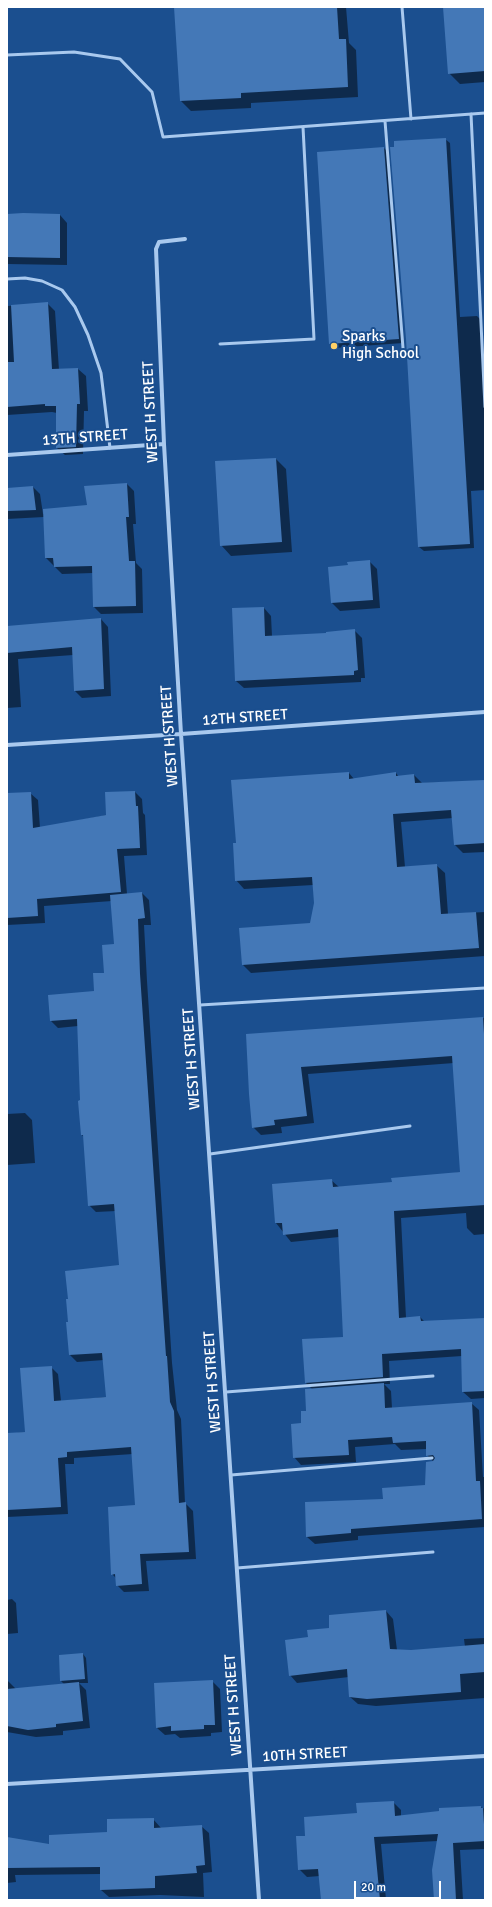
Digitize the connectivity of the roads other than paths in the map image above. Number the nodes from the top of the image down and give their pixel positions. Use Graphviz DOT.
graph roads {
  1 [pos="402,7"];
  2 [pos="7,55"];
  3 [pos="485,113"];
  4 [pos="471,114"];
  5 [pos="411,119"];
  6 [pos="385,121"];
  7 [pos="302,127"];
  8 [pos="185,239"];
  9 [pos="7,279"];
  10 [pos="220,344"];
  11 [pos="403,348"];
  12 [pos="485,407"];
  13 [pos="164,444"];
  14 [pos="110,448"];
  15 [pos="7,455"];
  16 [pos="485,712"];
  17 [pos="181,734"];
  18 [pos="7,745"];
  19 [pos="485,988"];
  20 [pos="200,1005"];
  21 [pos="410,1126"];
  22 [pos="210,1154"];
  23 [pos="433,1376"];
  24 [pos="226,1392"];
  25 [pos="432,1458"];
  26 [pos="231,1475"];
  27 [pos="433,1552"];
  28 [pos="237,1568"];
  29 [pos="485,1756"];
  30 [pos="250,1770"];
  31 [pos="7,1784"];
  32 [pos="260,1900"];
  1 -- 5 [label="lane"];
  2 -- 7 [label="lane"];
  3 -- 4 [label="lane"];
  4 -- 5 [label="lane"];
  4 -- 12 [label="lane"];
  5 -- 6 [label="lane"];
  6 -- 7 [label="lane"];
  6 -- 11 [label="lane"];
  7 -- 10 [label="lane"];
  8 -- 13 [label="street, WEST H STREET"];
  9 -- 14 [label="lane"];
  13 -- 14 [label="street, 13TH STREET"];
  13 -- 17 [label="street, WEST H STREET"];
  14 -- 15 [label="street, 13TH STREET"];
  16 -- 17 [label="street, 12TH STREET"];
  17 -- 18 [label="street, 12TH STREET"];
  17 -- 20 [label="street, WEST H STREET"];
  19 -- 20 [label="lane"];
  20 -- 22 [label="street, WEST H STREET"];
  21 -- 22 [label="lane"];
  22 -- 24 [label="street, WEST H STREET"];
  23 -- 24 [label="lane"];
  24 -- 26 [label="street, WEST H STREET"];
  25 -- 26 [label="lane"];
  26 -- 28 [label="street, WEST H STREET"];
  27 -- 28 [label="lane"];
  28 -- 30 [label="street, WEST H STREET"];
  29 -- 30 [label="street, 10TH STREET"];
  30 -- 31 [label="street, 10TH STREET"];
  30 -- 32 [label="street, WEST H STREET"];
}
